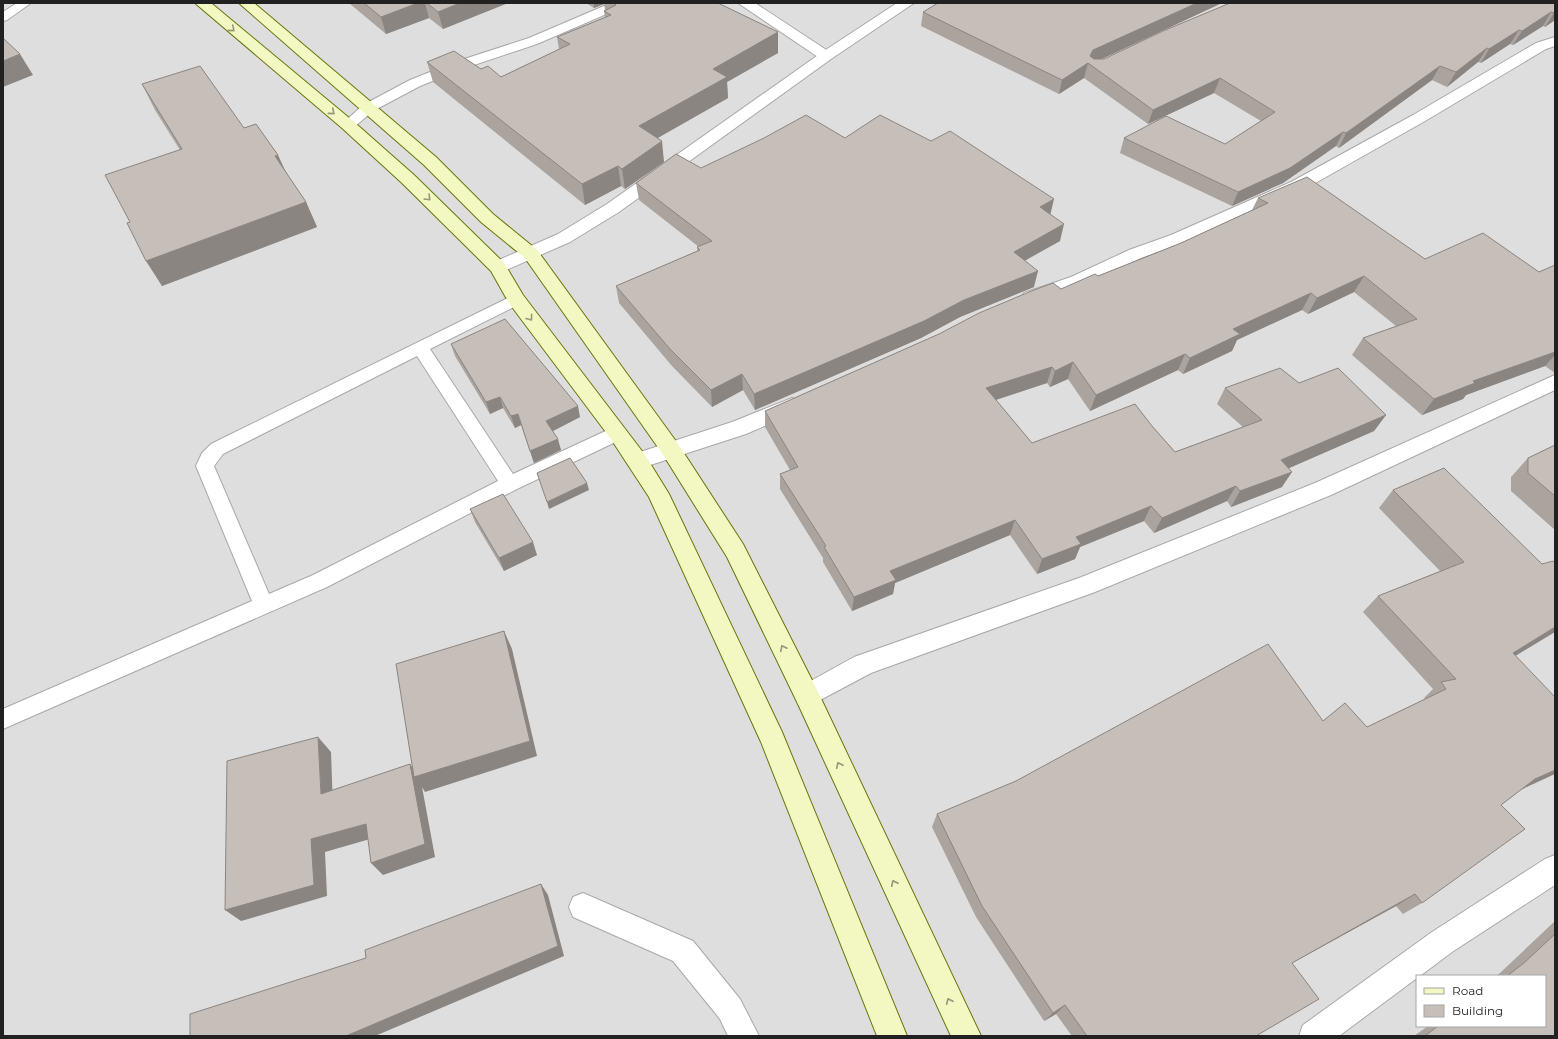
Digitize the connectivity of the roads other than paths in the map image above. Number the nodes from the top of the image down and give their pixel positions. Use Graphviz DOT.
graph roads {
  1 [pos="25,3"];
  2 [pos="621,3"];
  3 [pos="745,3"];
  4 [pos="907,3"];
  5 [pos="222,5"];
  6 [pos="3,17"];
  7 [pos="1555,41"];
  8 [pos="826,56"];
  9 [pos="368,108"];
  10 [pos="348,125"];
  11 [pos="531,254"];
  12 [pos="498,267"];
  13 [pos="516,299"];
  14 [pos="1015,303"];
  15 [pos="420,347"];
  16 [pos="1555,382"];
  17 [pos="808,398"];
  18 [pos="618,433"];
  19 [pos="671,450"];
  20 [pos="638,460"];
  21 [pos="510,484"];
  22 [pos="264,605"];
  23 [pos="807,696"];
  24 [pos="3,719"];
  25 [pos="1555,869"];
  26 [pos="583,907"];
  27 [pos="744,1036"];
  28 [pos="892,1036"];
  29 [pos="966,1036"];
  30 [pos="1314,1036"];
  1 -- 6 [label="lane"];
  2 -- 9 [label="lane"];
  3 -- 8 [label="street"];
  4 -- 8 [label="street"];
  5 -- 9 [label="main road"];
  5 -- 10 [label="main road, one-way"];
  7 -- 14 [label="street"];
  8 -- 11 [label="street"];
  9 -- 10 [label="lane"];
  9 -- 11 [label="main road"];
  10 -- 12 [label="main road, one-way"];
  11 -- 12 [label="street"];
  11 -- 19 [label="main road"];
  12 -- 13 [label="main road"];
  13 -- 15 [label="lane"];
  13 -- 18 [label="main road, one-way"];
  15 -- 21 [label="lane"];
  15 -- 22 [label="lane"];
  16 -- 23 [label="street"];
  17 -- 19 [label="street"];
  18 -- 20 [label="main road"];
  18 -- 21 [label="lane"];
  19 -- 20 [label="street"];
  23 -- 19 [label="main road, one-way"];
  20 -- 28 [label="main road"];
  21 -- 22 [label="lane"];
  22 -- 24 [label="lane"];
  29 -- 23 [label="main road, one-way"];
  25 -- 30 [label="street"];
  26 -- 27 [label="street"];
}
